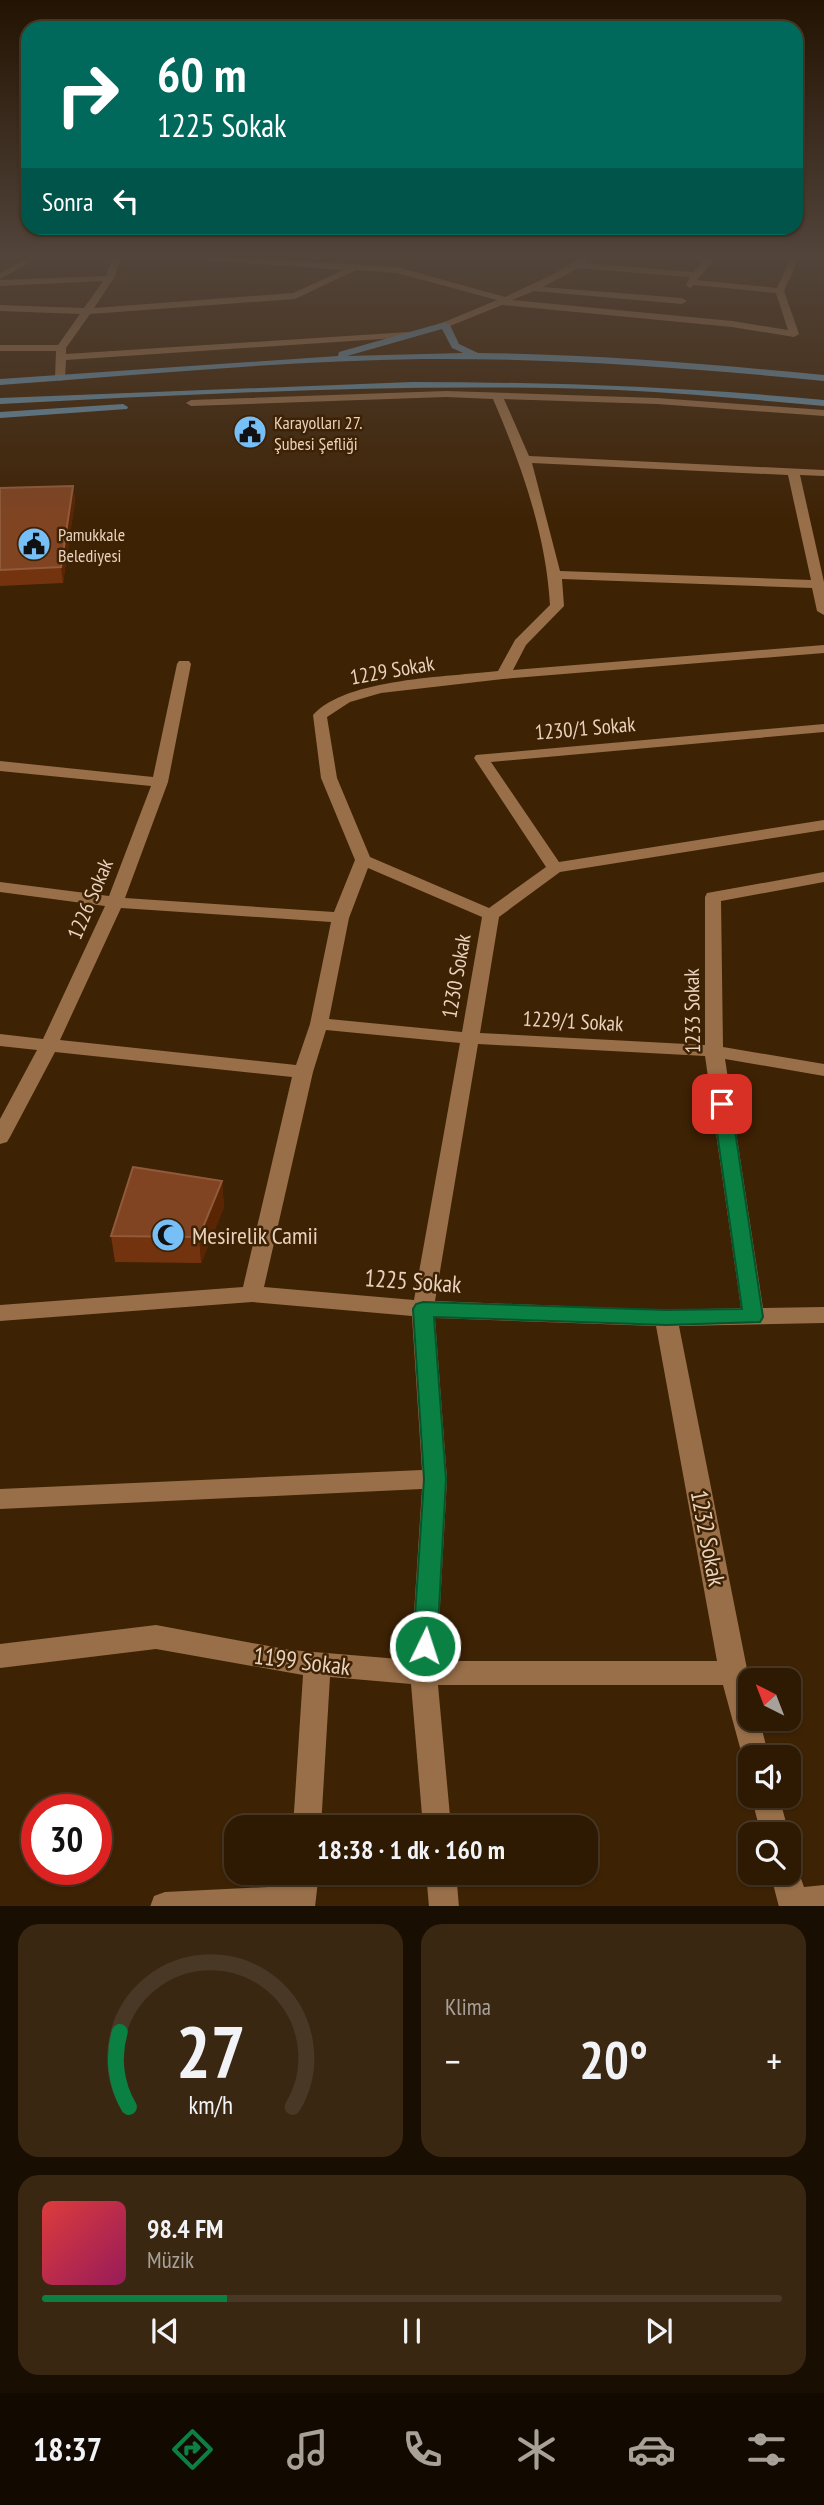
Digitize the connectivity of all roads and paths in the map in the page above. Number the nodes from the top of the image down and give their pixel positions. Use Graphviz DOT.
graph roads {
  1 [pos="67,344"];
  2 [pos="243,344"];
  3 [pos="375,344"];
  4 [pos="454,344"];
  5 [pos="0,348"];
  6 [pos="61,353"];
  7 [pos="480,356"];
  8 [pos="309,362"];
  9 [pos="61,378"];
  10 [pos="824,378"];
  11 [pos="0,382"];
  12 [pos="447,384"];
  13 [pos="824,385"];
  14 [pos="0,388"];
  15 [pos="497,396"];
  16 [pos="0,401"];
  17 [pos="191,403"];
  18 [pos="824,403"];
  19 [pos="824,412"];
  20 [pos="0,415"];
  21 [pos="525,459"];
  22 [pos="793,470"];
  23 [pos="824,473"];
  24 [pos="555,575"];
  25 [pos="816,584"];
  26 [pos="824,611"];
  27 [pos="824,649"];
  28 [pos="184,664"];
  29 [pos="503,675"];
  30 [pos="824,728"];
  31 [pos="0,766"];
  32 [pos="160,782"];
  33 [pos="824,825"];
  34 [pos="363,860"];
  35 [pos="555,868"];
  36 [pos="824,877"];
  37 [pos="0,887"];
  38 [pos="115,902"];
  39 [pos="491,915"];
  40 [pos="340,918"];
  41 [pos="319,1024"];
  42 [pos="468,1038"];
  43 [pos="0,1040"];
  44 [pos="50,1046"];
  45 [pos="715,1051"];
  46 [pos="824,1070"];
  47 [pos="303,1072"];
  48 [pos="0,1137"];
  49 [pos="252,1294"];
  50 [pos="423,1309"];
  51 [pos="0,1313"];
  52 [pos="824,1315"];
  53 [pos="753,1317"];
  54 [pos="666,1318"];
  55 [pos="435,1479"];
  56 [pos="0,1499"];
  57 [pos="0,1656"];
  58 [pos="317,1665"];
  59 [pos="423,1673"];
  60 [pos="733,1673"];
  61 [pos="752,1745"];
  62 [pos="308,1815"];
  63 [pos="436,1815"];
  64 [pos="304,1885"];
  65 [pos="442,1885"];
  66 [pos="788,1885"];
  67 [pos="824,1899"];
  68 [pos="793,1905"];
  69 [pos="165,1906"];
  70 [pos="444,1906"];
  1 -- 6 [label="street"];
  2 -- 6 [label="street"];
  3 -- 8 [label="main road"];
  4 -- 7 [label="main road"];
  5 -- 6 [label="street"];
  6 -- 9 [label="street"];
  7 -- 8 [label="main road"];
  7 -- 10 [label="main road"];
  8 -- 9 [label="main road"];
  9 -- 11 [label="main road"];
  12 -- 16 [label="main road"];
  12 -- 17 [label="main road"];
  12 -- 18 [label="main road"];
  13 -- 14 [label="main road"];
  15 -- 17 [label="street"];
  15 -- 19 [label="street"];
  15 -- 21 [label="street"];
  17 -- 20 [label="main road"];
  21 -- 22 [label="street"];
  21 -- 24 [label="street"];
  22 -- 23 [label="street"];
  22 -- 25 [label="street"];
  24 -- 25 [label="street"];
  24 -- 29 [label="street"];
  25 -- 26 [label="street"];
  27 -- 29 [label="street, 1229 Sokak"];
  28 -- 32 [label="street, 1226 Sokak"];
  29 -- 34 [label="street, 1229 Sokak"];
  30 -- 35 [label="street, 1230/1 Sokak"];
  31 -- 32 [label="street"];
  32 -- 38 [label="street, 1226 Sokak"];
  33 -- 35 [label="street, 1230 Sokak"];
  34 -- 39 [label="street"];
  34 -- 40 [label="street"];
  35 -- 39 [label="street, 1230 Sokak"];
  36 -- 45 [label="street, 1233 Sokak"];
  37 -- 38 [label="street"];
  38 -- 40 [label="street"];
  38 -- 44 [label="street, 1226 Sokak"];
  39 -- 42 [label="street, 1230 Sokak"];
  40 -- 41 [label="street"];
  41 -- 42 [label="street, 1229/1 Sokak"];
  41 -- 47 [label="street"];
  42 -- 45 [label="street, 1229/1 Sokak"];
  42 -- 50 [label="street, 1230 Sokak"];
  43 -- 44 [label="street"];
  44 -- 47 [label="street"];
  44 -- 48 [label="street, 1226 Sokak"];
  45 -- 46 [label="street, 1229/1 Sokak"];
  45 -- 53 [label="street, 1233 Sokak"];
  47 -- 49 [label="street"];
  49 -- 50 [label="street, 1225 Sokak"];
  49 -- 51 [label="street, 1225 Sokak"];
  50 -- 54 [label="street, 1225 Sokak"];
  50 -- 55 [label="street, 1230 Sokak"];
  52 -- 53 [label="street, 1225 Sokak"];
  53 -- 54 [label="street, 1225 Sokak"];
  54 -- 60 [label="street, 1232 Sokak"];
  55 -- 56 [label="street"];
  55 -- 59 [label="street, 1230 Sokak"];
  57 -- 58 [label="street, 1199 Sokak"];
  58 -- 59 [label="street, 1199 Sokak"];
  58 -- 62 [label="street"];
  59 -- 60 [label="street, 1199 Sokak"];
  59 -- 63 [label="street, 1230 Sokak"];
  60 -- 61 [label="street, 1232 Sokak"];
  64 -- 69 [label="street"];
  65 -- 70 [label="street"];
  66 -- 68 [label="street"];
  67 -- 68 [label="street"];
}
